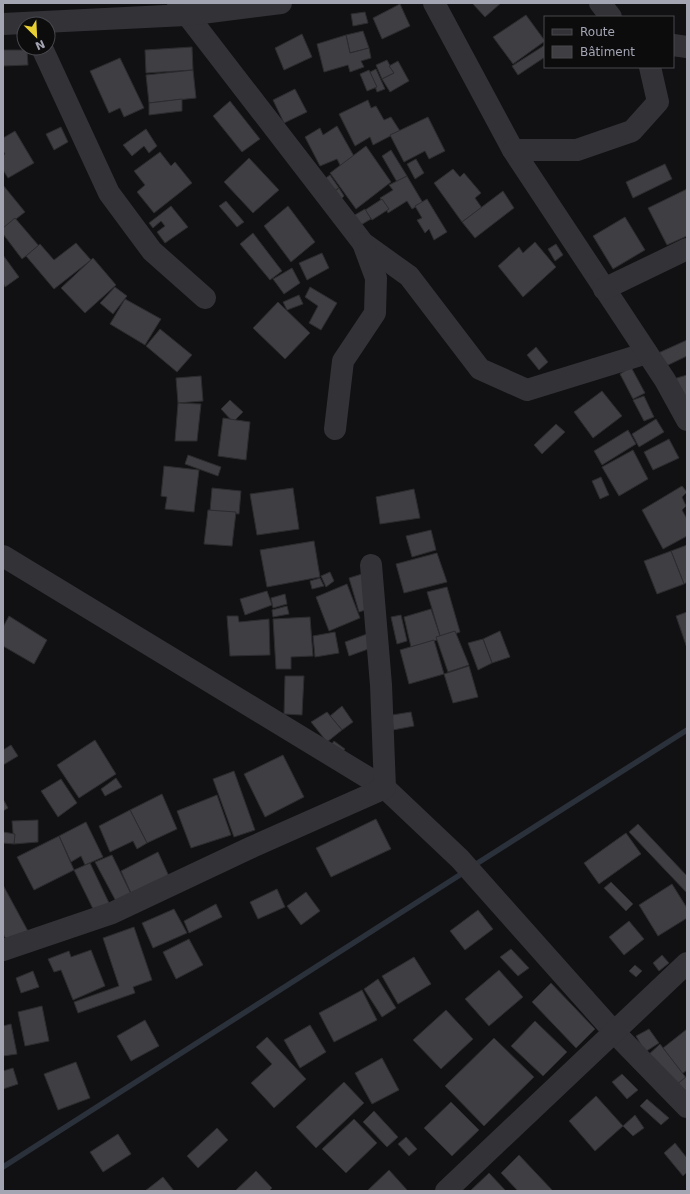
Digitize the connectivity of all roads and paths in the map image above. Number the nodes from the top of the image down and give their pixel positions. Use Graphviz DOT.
graph roads {
  1 [pos="281,3"];
  2 [pos="434,3"];
  3 [pos="600,3"];
  4 [pos="182,9"];
  5 [pos="610,16"];
  6 [pos="56,21"];
  7 [pos="3,24"];
  8 [pos="16,24"];
  9 [pos="674,46"];
  10 [pos="687,47"];
  11 [pos="46,56"];
  12 [pos="650,68"];
  13 [pos="513,150"];
  14 [pos="363,243"];
  15 [pos="687,250"];
  16 [pos="604,288"];
  17 [pos="206,298"];
  18 [pos="647,353"];
  19 [pos="687,420"];
  20 [pos="335,429"];
  21 [pos="3,556"];
  22 [pos="371,565"];
  23 [pos="384,788"];
  24 [pos="3,950"];
  25 [pos="687,963"];
  26 [pos="614,1032"];
  27 [pos="687,1107"];
  28 [pos="446,1191"];
  1 -- 4 [label="street"];
  2 -- 13 [label="street"];
  3 -- 5 [label="street"];
  4 -- 6 [label="street"];
  4 -- 14 [label="street"];
  7 -- 8 [label="street"];
  9 -- 10 [label="street"];
  11 -- 17 [label="street"];
  12 -- 13 [label="street"];
  13 -- 16 [label="street"];
  14 -- 18 [label="street"];
  14 -- 20 [label="street"];
  15 -- 16 [label="street"];
  16 -- 18 [label="street"];
  18 -- 19 [label="street"];
  21 -- 23 [label="street"];
  22 -- 23 [label="street"];
  23 -- 24 [label="street"];
  23 -- 26 [label="street"];
  25 -- 26 [label="street"];
  26 -- 27 [label="street"];
  26 -- 28 [label="street"];
}
